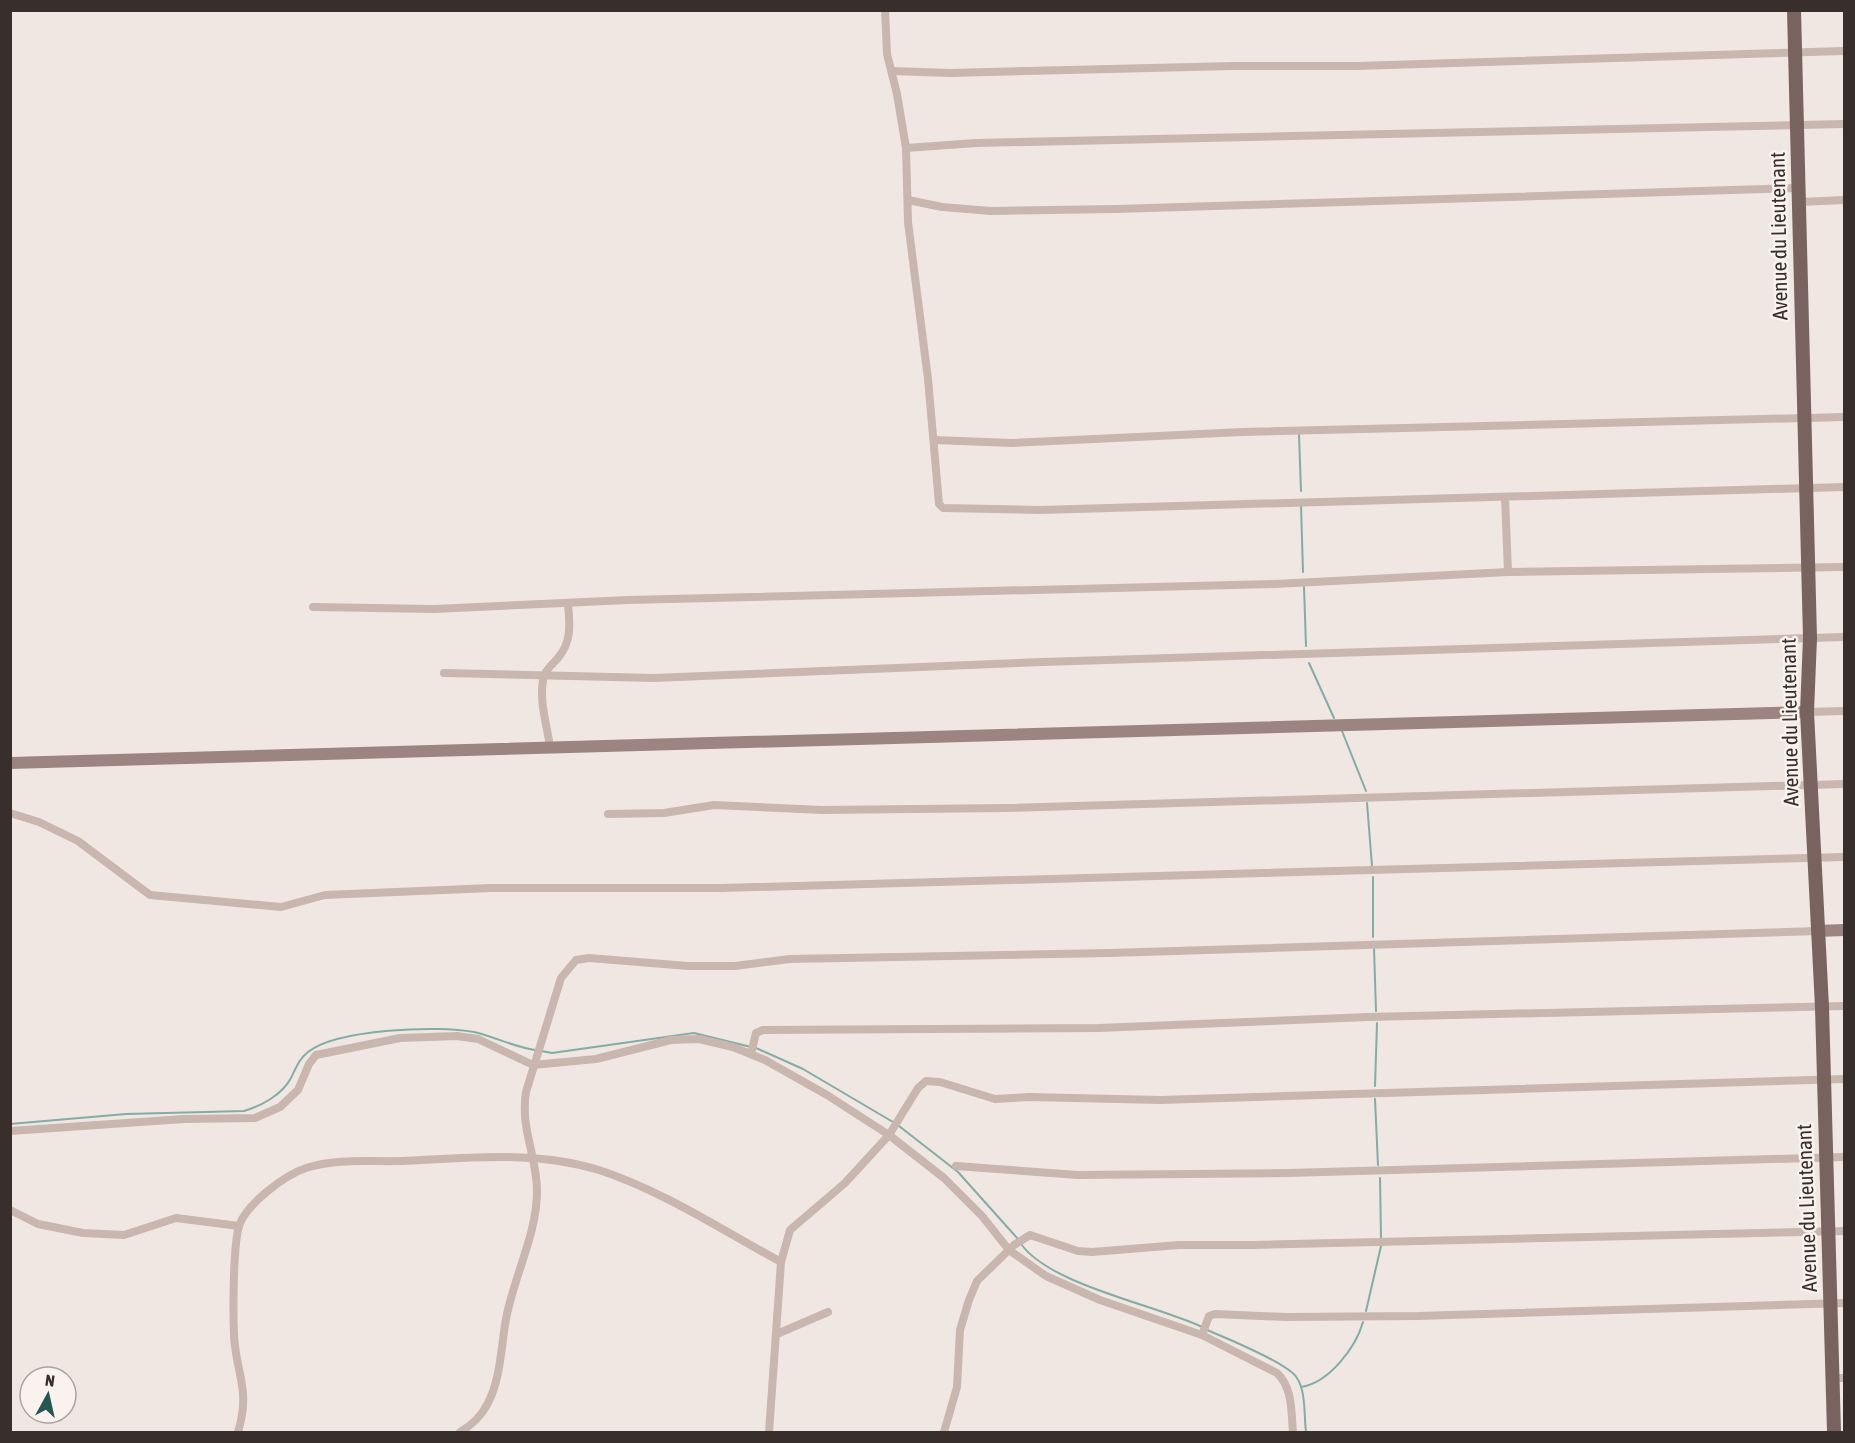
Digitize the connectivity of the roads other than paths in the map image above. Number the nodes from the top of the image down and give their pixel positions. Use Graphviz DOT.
graph roads {
  1 [pos="885,10"];
  2 [pos="1794,10"];
  3 [pos="1845,51"];
  4 [pos="1796,52"];
  5 [pos="892,71"];
  6 [pos="1845,124"];
  7 [pos="1798,126"];
  8 [pos="906,148"];
  9 [pos="1800,195"];
  10 [pos="908,200"];
  11 [pos="1845,200"];
  12 [pos="1845,417"];
  13 [pos="1804,418"];
  14 [pos="934,440"];
  15 [pos="1845,487"];
  16 [pos="1806,488"];
  17 [pos="1505,497"];
  18 [pos="1845,567"];
  19 [pos="1808,568"];
  20 [pos="1508,572"];
  21 [pos="568,604"];
  22 [pos="313,607"];
  23 [pos="1845,637"];
  24 [pos="1810,638"];
  25 [pos="444,673"];
  26 [pos="544,674"];
  27 [pos="1845,711"];
  28 [pos="1807,712"];
  29 [pos="550,747"];
  30 [pos="10,763"];
  31 [pos="1845,784"];
  32 [pos="1811,785"];
  33 [pos="10,813"];
  34 [pos="608,814"];
  35 [pos="1845,857"];
  36 [pos="1815,858"];
  37 [pos="1845,930"];
  38 [pos="1818,931"];
  39 [pos="1845,1006"];
  40 [pos="1822,1007"];
  41 [pos="751,1054"];
  42 [pos="533,1065"];
  43 [pos="1845,1079"];
  44 [pos="1825,1080"];
  45 [pos="10,1131"];
  46 [pos="889,1135"];
  47 [pos="530,1157"];
  48 [pos="1826,1157"];
  49 [pos="1845,1157"];
  50 [pos="956,1166"];
  51 [pos="10,1210"];
  52 [pos="239,1226"];
  53 [pos="1827,1231"];
  54 [pos="1845,1231"];
  55 [pos="1011,1247"];
  56 [pos="781,1262"];
  57 [pos="1838,1303"];
  58 [pos="828,1312"];
  59 [pos="1203,1329"];
  60 [pos="777,1334"];
  61 [pos="1839,1378"];
  62 [pos="238,1432"];
  63 [pos="460,1432"];
  64 [pos="769,1432"];
  65 [pos="944,1432"];
  66 [pos="1293,1432"];
  67 [pos="1834,1432"];
  1 -- 5 [label="street"];
  2 -- 4 [label="main road, Avenue du Lieutenant"];
  3 -- 4 [label="street"];
  4 -- 5 [label="street"];
  4 -- 7 [label="main road, Avenue du Lieutenant"];
  5 -- 8 [label="street"];
  6 -- 7 [label="street"];
  7 -- 8 [label="street"];
  7 -- 9 [label="main road, Avenue du Lieutenant"];
  8 -- 10 [label="street"];
  9 -- 10 [label="street"];
  9 -- 11 [label="street"];
  9 -- 13 [label="main road, Avenue du Lieutenant"];
  10 -- 14 [label="street"];
  12 -- 13 [label="street"];
  13 -- 14 [label="street"];
  13 -- 16 [label="main road, Avenue du Lieutenant"];
  14 -- 17 [label="street"];
  15 -- 16 [label="street"];
  16 -- 17 [label="street"];
  16 -- 19 [label="main road, Avenue du Lieutenant"];
  17 -- 20 [label="street"];
  18 -- 19 [label="street"];
  19 -- 20 [label="street"];
  19 -- 24 [label="main road, Avenue du Lieutenant"];
  20 -- 21 [label="street"];
  21 -- 22 [label="street"];
  21 -- 26 [label="street"];
  23 -- 24 [label="street"];
  24 -- 26 [label="street"];
  24 -- 28 [label="main road, Avenue du Lieutenant"];
  25 -- 26 [label="street"];
  26 -- 29 [label="street"];
  27 -- 28 [label="street"];
  28 -- 29 [label="street"];
  28 -- 32 [label="main road, Avenue du Lieutenant"];
  29 -- 30 [label="street"];
  31 -- 32 [label="street"];
  32 -- 34 [label="street"];
  32 -- 36 [label="main road, Avenue du Lieutenant"];
  33 -- 36 [label="street"];
  35 -- 36 [label="street"];
  36 -- 38 [label="main road, Avenue du Lieutenant"];
  37 -- 38 [label="street"];
  38 -- 40 [label="main road, Avenue du Lieutenant"];
  38 -- 42 [label="street"];
  39 -- 40 [label="street"];
  40 -- 41 [label="street"];
  40 -- 44 [label="main road, Avenue du Lieutenant"];
  41 -- 42 [label="street"];
  41 -- 46 [label="street"];
  42 -- 45 [label="street"];
  42 -- 47 [label="street"];
  43 -- 44 [label="street"];
  44 -- 46 [label="street"];
  44 -- 48 [label="main road, Avenue du Lieutenant"];
  46 -- 55 [label="street"];
  46 -- 56 [label="street"];
  47 -- 52 [label="street"];
  47 -- 56 [label="street"];
  47 -- 63 [label="street"];
  48 -- 49 [label="street"];
  48 -- 50 [label="street"];
  48 -- 53 [label="main road, Avenue du Lieutenant"];
  51 -- 52 [label="street"];
  52 -- 62 [label="street"];
  53 -- 54 [label="street"];
  53 -- 55 [label="street"];
  53 -- 57 [label="main road, Avenue du Lieutenant"];
  55 -- 59 [label="street"];
  55 -- 65 [label="street"];
  56 -- 60 [label="street"];
  57 -- 59 [label="street"];
  57 -- 61 [label="main road, Avenue du Lieutenant"];
  58 -- 60 [label="street"];
  59 -- 66 [label="street"];
  60 -- 64 [label="street"];
  61 -- 67 [label="main road, Avenue du Lieutenant"];
}
